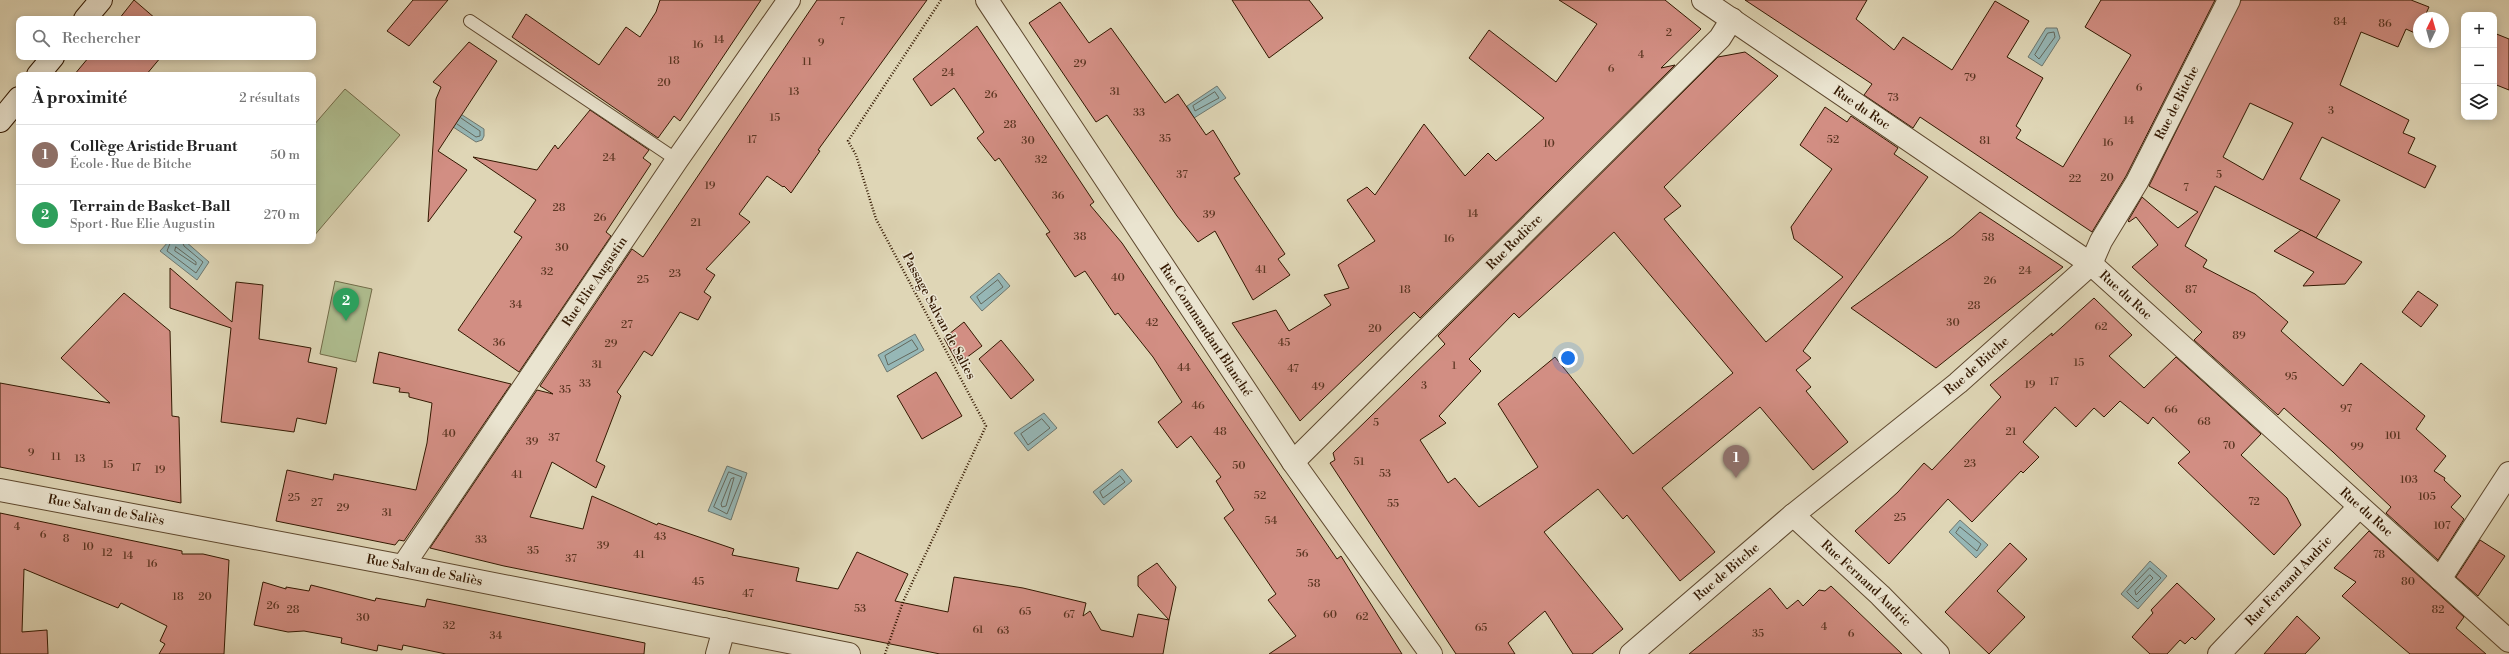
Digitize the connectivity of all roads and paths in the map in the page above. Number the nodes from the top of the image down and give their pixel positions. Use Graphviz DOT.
graph roads {
  1 [pos="99,0"];
  2 [pos="789,0"];
  3 [pos="942,0"];
  4 [pos="987,0"];
  5 [pos="1703,0"];
  6 [pos="2229,0"];
  7 [pos="87,16"];
  8 [pos="1732,19"];
  9 [pos="470,21"];
  10 [pos="50,60"];
  11 [pos="40,72"];
  12 [pos="16,102"];
  13 [pos="0,121"];
  14 [pos="677,160"];
  15 [pos="2091,264"];
  16 [pos="1293,462"];
  17 [pos="2509,473"];
  18 [pos="0,490"];
  19 [pos="2358,507"];
  20 [pos="1793,515"];
  21 [pos="403,566"];
  22 [pos="2440,579"];
  23 [pos="724,629"];
  24 [pos="2509,641"];
  25 [pos="717,654"];
  26 [pos="849,654"];
  27 [pos="884,654"];
  28 [pos="1432,654"];
  29 [pos="1631,654"];
  30 [pos="1938,654"];
  31 [pos="2219,654"];
  1 -- 7 [label="street"];
  2 -- 14 [label="street, Rue Elie Augustin"];
  3 -- 27 [label="path, Passage Salvan de Salies"];
  4 -- 16 [label="street, Rue Commandant Blanché"];
  5 -- 8 [label="street, Rue du Roc"];
  6 -- 15 [label="street, Rue de Bitche"];
  8 -- 15 [label="street, Rue du Roc"];
  8 -- 16 [label="street, Rue Rodière"];
  9 -- 14 [label="lane"];
  10 -- 11 [label="street"];
  12 -- 13 [label="street"];
  14 -- 21 [label="street, Rue Elie Augustin"];
  15 -- 19 [label="street, Rue du Roc"];
  15 -- 20 [label="street, Rue de Bitche"];
  16 -- 28 [label="street, Rue Commandant Blanché"];
  17 -- 22 [label="street"];
  18 -- 21 [label="street, Rue Salvan de Saliès"];
  19 -- 22 [label="street, Rue du Roc"];
  19 -- 31 [label="street, Rue Fernand Audric"];
  20 -- 29 [label="street, Rue de Bitche"];
  20 -- 30 [label="street, Rue Fernand Audric"];
  21 -- 23 [label="street, Rue Salvan de Saliès"];
  22 -- 24 [label="street, Rue du Roc"];
  23 -- 25 [label="street"];
  23 -- 26 [label="street, Rue Salvan de Saliès"];
}
